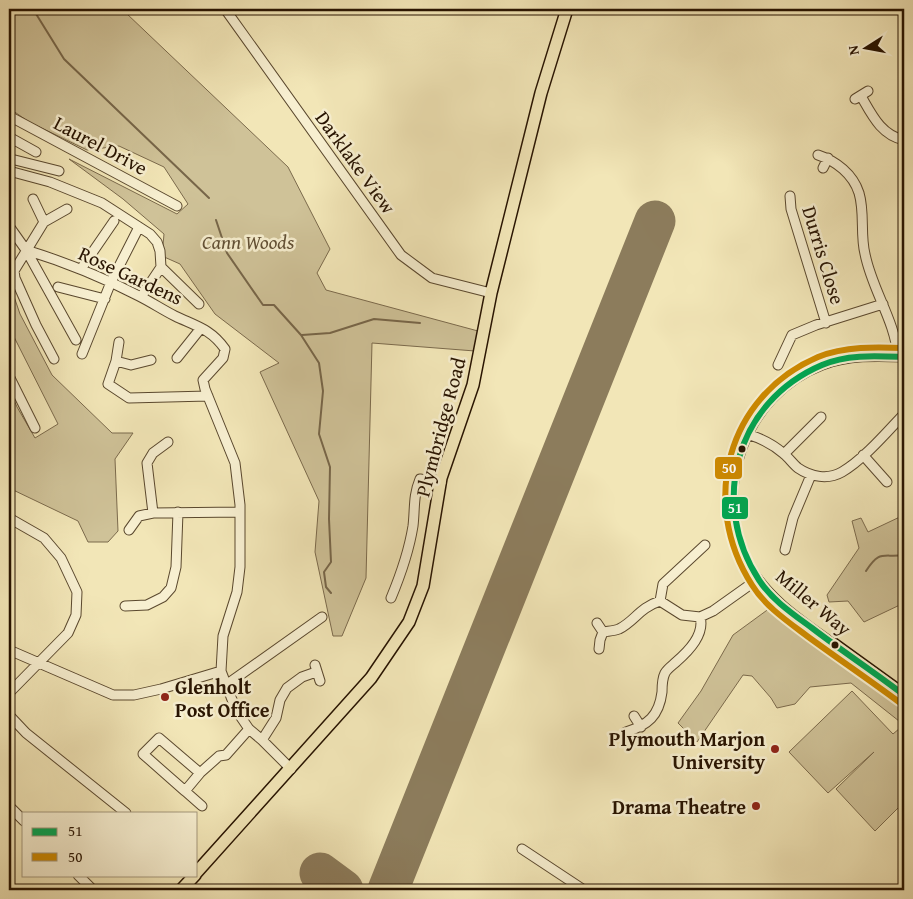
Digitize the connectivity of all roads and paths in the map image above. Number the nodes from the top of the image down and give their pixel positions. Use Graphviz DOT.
graph roads {
  1 [pos="225,9"];
  2 [pos="567,9"];
  3 [pos="861,95"];
  4 [pos="9,116"];
  5 [pos="9,137"];
  6 [pos="904,140"];
  7 [pos="36,152"];
  8 [pos="818,155"];
  9 [pos="828,158"];
  10 [pos="9,161"];
  11 [pos="823,168"];
  12 [pos="9,171"];
  13 [pos="59,171"];
  14 [pos="33,199"];
  15 [pos="793,200"];
  16 [pos="177,206"];
  17 [pos="67,209"];
  18 [pos="114,221"];
  19 [pos="44,222"];
  20 [pos="9,226"];
  21 [pos="139,227"];
  22 [pos="26,250"];
  23 [pos="161,267"];
  24 [pos="81,269"];
  25 [pos="111,282"];
  26 [pos="58,287"];
  27 [pos="491,293"];
  28 [pos="141,297"];
  29 [pos="105,299"];
  30 [pos="199,304"];
  31 [pos="883,304"];
  32 [pos="826,323"];
  33 [pos="201,328"];
  34 [pos="76,340"];
  35 [pos="119,342"];
  36 [pos="82,354"];
  37 [pos="901,357"];
  38 [pos="177,358"];
  39 [pos="54,359"];
  40 [pos="151,360"];
  41 [pos="116,362"];
  42 [pos="778,366"];
  43 [pos="9,376"];
  44 [pos="208,396"];
  45 [pos="904,415"];
  46 [pos="821,417"];
  47 [pos="35,428"];
  48 [pos="747,434"];
  49 [pos="168,442"];
  50 [pos="784,454"];
  51 [pos="864,455"];
  52 [pos="811,475"];
  53 [pos="887,482"];
  54 [pos="441,483"];
  55 [pos="152,512"];
  56 [pos="178,512"];
  57 [pos="240,512"];
  58 [pos="9,518"];
  59 [pos="129,530"];
  60 [pos="705,545"];
  61 [pos="785,550"];
  62 [pos="758,579"];
  63 [pos="391,598"];
  64 [pos="660,601"];
  65 [pos="125,606"];
  66 [pos="700,616"];
  67 [pos="322,617"];
  68 [pos="597,623"];
  69 [pos="603,632"];
  70 [pos="832,643"];
  71 [pos="600,649"];
  72 [pos="9,650"];
  73 [pos="38,664"];
  74 [pos="221,671"];
  75 [pos="317,673"];
  76 [pos="226,686"];
  77 [pos="9,693"];
  78 [pos="904,695"];
  79 [pos="9,715"];
  80 [pos="634,716"];
  81 [pos="641,727"];
  82 [pos="249,730"];
  83 [pos="626,732"];
  84 [pos="262,740"];
  85 [pos="291,769"];
  86 [pos="200,773"];
  87 [pos="185,791"];
  88 [pos="9,806"];
  89 [pos="202,806"];
  90 [pos="125,812"];
  91 [pos="22,819"];
  92 [pos="522,849"];
  93 [pos="198,872"];
  94 [pos="79,876"];
  95 [pos="194,876"];
  96 [pos="93,890"];
  97 [pos="182,890"];
  98 [pos="584,890"];
  1 -- 27 [label="street, Darklake View"];
  2 -- 27 [label="main road, Plymbridge Road"];
  3 -- 6 [label="street"];
  4 -- 16 [label="street, Laurel Drive"];
  5 -- 7 [label="street"];
  8 -- 9 [label="street"];
  9 -- 11 [label="street"];
  9 -- 31 [label="street"];
  10 -- 13 [label="street"];
  12 -- 21 [label="street"];
  14 -- 19 [label="street"];
  15 -- 32 [label="street, Durris Close"];
  17 -- 19 [label="street"];
  18 -- 24 [label="street"];
  19 -- 22 [label="street"];
  20 -- 22 [label="street"];
  21 -- 23 [label="street"];
  21 -- 25 [label="street"];
  22 -- 24 [label="street, Rose Gardens"];
  22 -- 34 [label="street"];
  22 -- 39 [label="street"];
  23 -- 28 [label="street"];
  23 -- 30 [label="street"];
  24 -- 25 [label="street, Rose Gardens"];
  25 -- 28 [label="street, Rose Gardens"];
  25 -- 29 [label="street"];
  26 -- 29 [label="street"];
  27 -- 54 [label="main road, Plymbridge Road"];
  28 -- 33 [label="street, Rose Gardens"];
  29 -- 36 [label="street"];
  31 -- 32 [label="street"];
  31 -- 37 [label="street"];
  32 -- 42 [label="street"];
  33 -- 38 [label="street"];
  33 -- 44 [label="street, Rose Gardens"];
  35 -- 41 [label="street"];
  37 -- 48 [label="street, Miller Way"];
  40 -- 41 [label="street"];
  41 -- 44 [label="street"];
  43 -- 47 [label="street"];
  44 -- 57 [label="street"];
  45 -- 51 [label="street"];
  46 -- 50 [label="street"];
  48 -- 50 [label="street"];
  48 -- 62 [label="street, Miller Way"];
  49 -- 55 [label="street"];
  50 -- 52 [label="street"];
  51 -- 52 [label="street"];
  51 -- 53 [label="street"];
  52 -- 61 [label="street"];
  54 -- 63 [label="street"];
  54 -- 85 [label="main road, Plymbridge Road"];
  55 -- 56 [label="street"];
  55 -- 59 [label="street"];
  56 -- 57 [label="street"];
  56 -- 65 [label="street"];
  57 -- 74 [label="street"];
  58 -- 73 [label="street"];
  60 -- 64 [label="street"];
  62 -- 66 [label="street"];
  62 -- 70 [label="street, Miller Way"];
  64 -- 66 [label="street"];
  64 -- 69 [label="street"];
  66 -- 81 [label="street"];
  67 -- 76 [label="street"];
  68 -- 69 [label="street"];
  69 -- 71 [label="street"];
  70 -- 78 [label="main road, Miller Way"];
  72 -- 73 [label="street"];
  73 -- 74 [label="street"];
  73 -- 77 [label="street"];
  74 -- 76 [label="street"];
  75 -- 84 [label="street"];
  76 -- 82 [label="street"];
  79 -- 90 [label="street"];
  80 -- 81 [label="street"];
  81 -- 83 [label="street"];
  82 -- 84 [label="street"];
  82 -- 86 [label="street"];
  84 -- 85 [label="street"];
  85 -- 93 [label="main road, Plymbridge Road"];
  86 -- 87 [label="street"];
  86 -- 87 [label="street"];
  87 -- 89 [label="street"];
  88 -- 91 [label="street"];
  92 -- 98 [label="street"];
  94 -- 96 [label="street"];
  95 -- 97 [label="main road, Plymbridge Road"];
}
